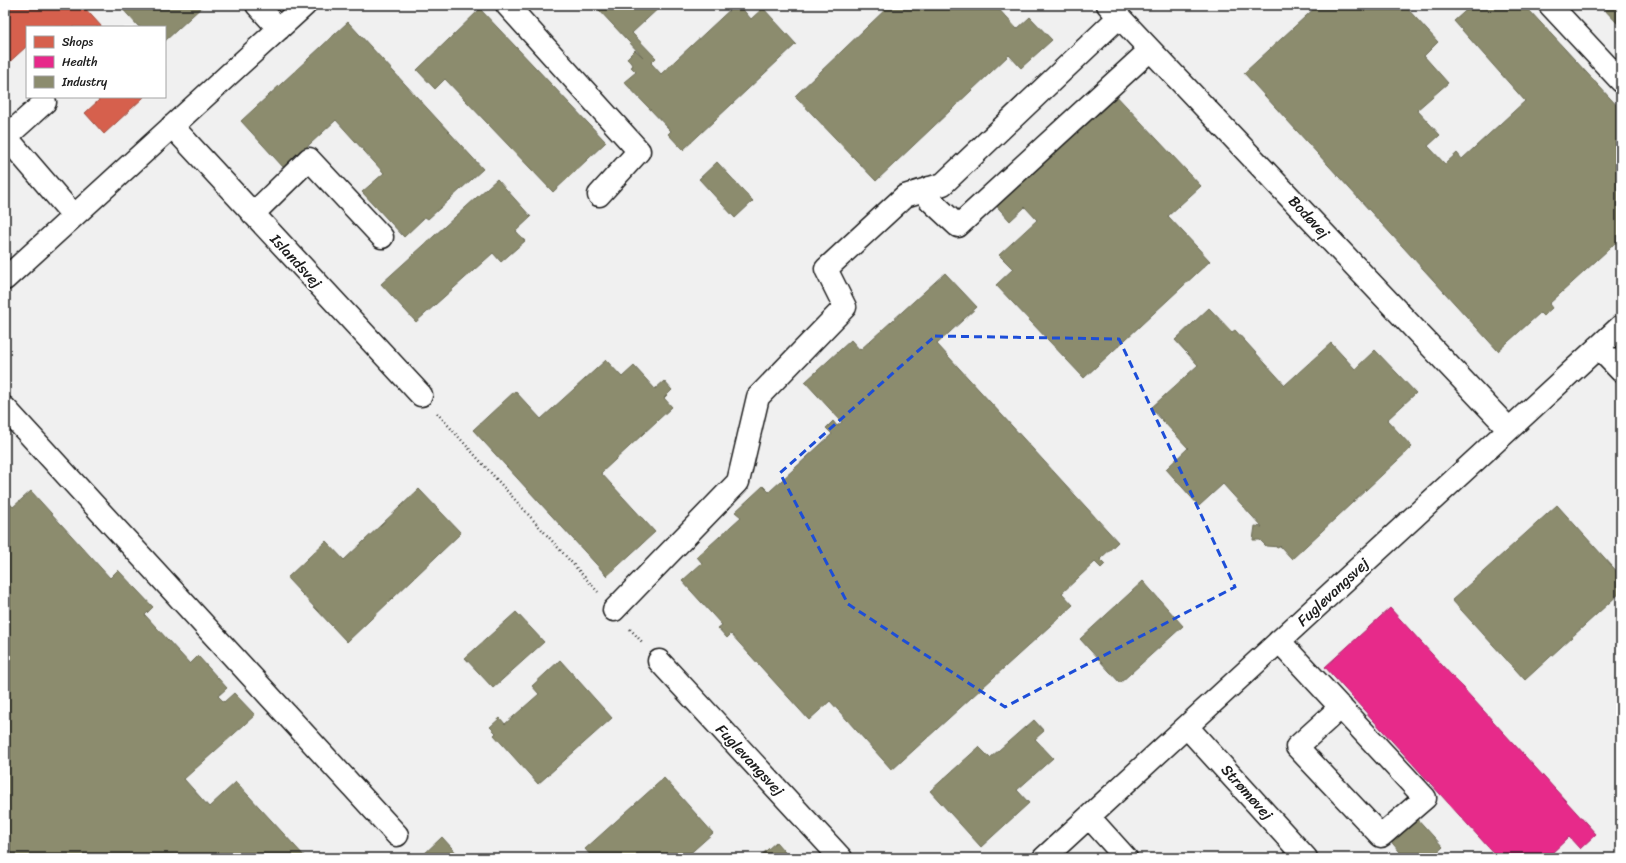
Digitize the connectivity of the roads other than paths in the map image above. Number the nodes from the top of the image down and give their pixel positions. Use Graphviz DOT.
graph roads {
  1 [pos="257,5"];
  2 [pos="305,5"];
  3 [pos="507,5"];
  4 [pos="1550,5"];
  5 [pos="1113,11"];
  6 [pos="279,29"];
  7 [pos="1150,50"];
  8 [pos="1621,80"];
  9 [pos="44,102"];
  10 [pos="172,126"];
  11 [pos="929,188"];
  12 [pos="599,195"];
  13 [pos="253,214"];
  14 [pos="74,216"];
  15 [pos="382,237"];
  16 [pos="5,279"];
  17 [pos="1621,326"];
  18 [pos="1598,347"];
  19 [pos="1621,371"];
  20 [pos="421,395"];
  21 [pos="5,408"];
  22 [pos="1509,429"];
  23 [pos="614,610"];
  24 [pos="1279,641"];
  25 [pos="659,661"];
  26 [pos="1341,707"];
  27 [pos="1187,727"];
  28 [pos="1089,816"];
  29 [pos="397,835"];
  30 [pos="841,858"];
  31 [pos="1044,858"];
  32 [pos="1126,858"];
  33 [pos="1306,858"];
  1 -- 6 [label="street"];
  2 -- 6 [label="street"];
  3 -- 12 [label="street"];
  4 -- 8 [label="street"];
  5 -- 7 [label="street, Bodøvej"];
  5 -- 11 [label="street"];
  6 -- 10 [label="street"];
  7 -- 11 [label="street"];
  7 -- 22 [label="street, Bodøvej"];
  9 -- 14 [label="street"];
  10 -- 13 [label="street, Islandsvej"];
  10 -- 14 [label="street"];
  11 -- 23 [label="street"];
  13 -- 15 [label="street"];
  13 -- 20 [label="street, Islandsvej"];
  14 -- 16 [label="street"];
  17 -- 18 [label="street, Fuglevangsvej"];
  18 -- 19 [label="street"];
  18 -- 22 [label="street, Fuglevangsvej"];
  21 -- 29 [label="street"];
  22 -- 24 [label="street, Fuglevangsvej"];
  24 -- 26 [label="street"];
  24 -- 27 [label="street, Fuglevangsvej"];
  25 -- 30 [label="street, Fuglevangsvej"];
  26 -- 26 [label="street"];
  27 -- 28 [label="street, Fuglevangsvej"];
  27 -- 33 [label="street, Strømøvej"];
  28 -- 31 [label="street, Fuglevangsvej"];
  28 -- 32 [label="street"];
}
